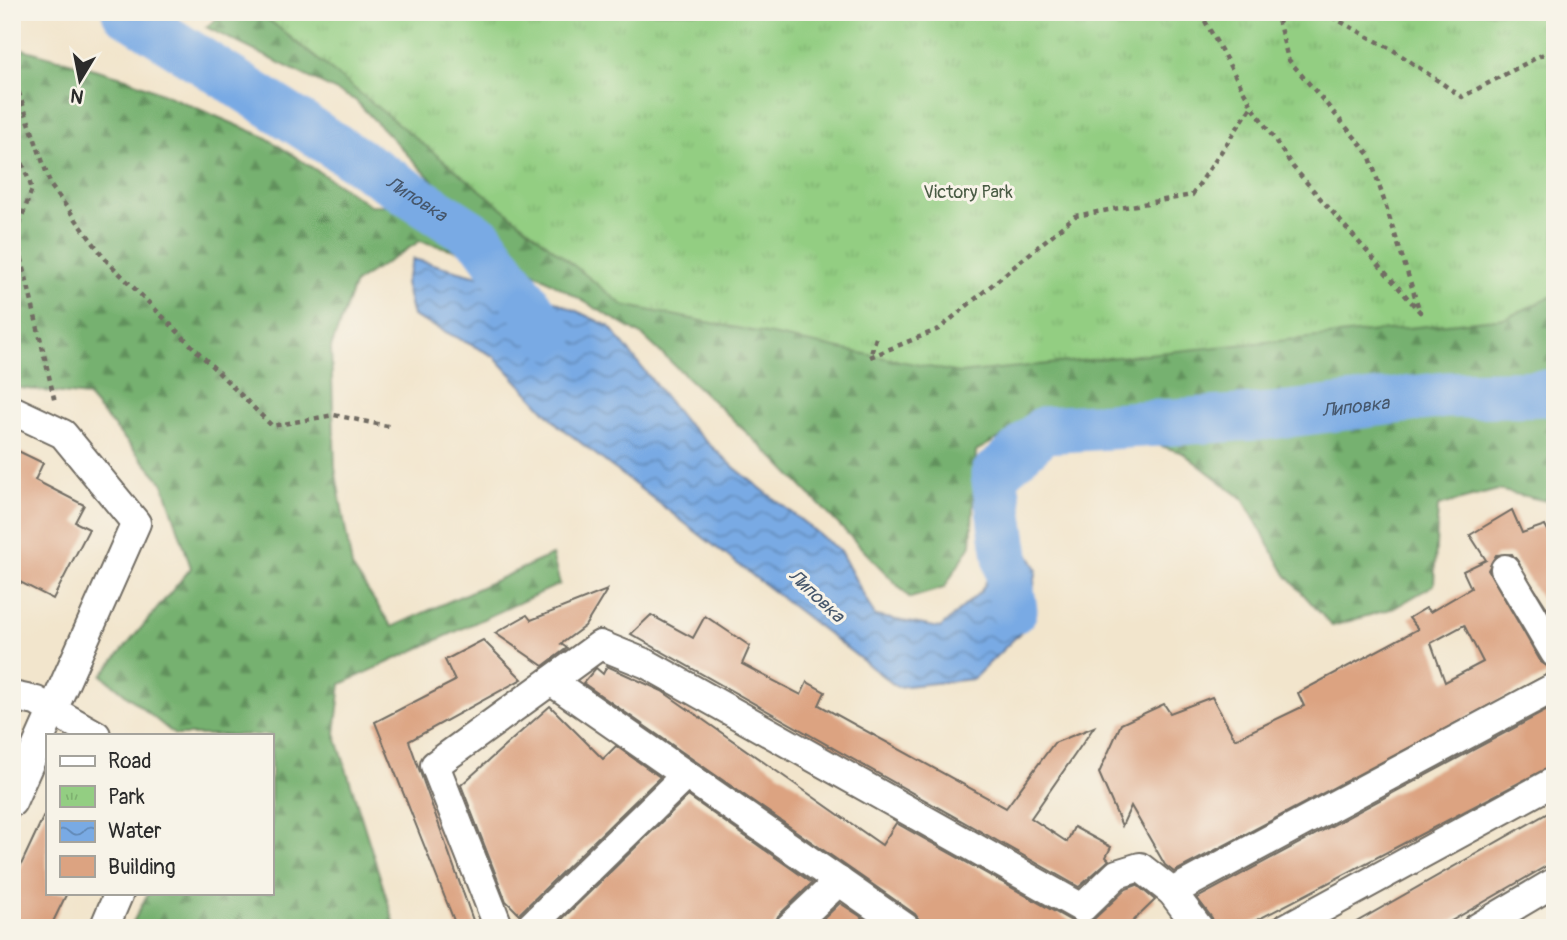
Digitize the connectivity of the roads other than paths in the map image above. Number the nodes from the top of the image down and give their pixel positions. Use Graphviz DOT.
graph roads {
  1 [pos="12,410"];
  2 [pos="1505,569"];
  3 [pos="1555,653"];
  4 [pos="551,681"];
  5 [pos="1555,687"];
  6 [pos="12,696"];
  7 [pos="53,710"];
  8 [pos="94,734"];
  9 [pos="686,775"];
  10 [pos="1555,781"];
  11 [pos="12,802"];
  12 [pos="839,881"];
  13 [pos="1555,883"];
  14 [pos="1172,892"];
  15 [pos="120,894"];
  16 [pos="104,928"];
  17 [pos="499,928"];
  18 [pos="529,928"];
  19 [pos="789,928"];
  20 [pos="906,928"];
  21 [pos="1199,928"];
  22 [pos="1286,928"];
  23 [pos="1477,928"];
  1 -- 7 [label="lane"];
  2 -- 3 [label="lane"];
  4 -- 9 [label="lane"];
  4 -- 14 [label="lane"];
  4 -- 17 [label="lane"];
  5 -- 14 [label="lane"];
  6 -- 7 [label="lane"];
  7 -- 8 [label="lane"];
  7 -- 11 [label="lane"];
  9 -- 12 [label="lane"];
  9 -- 18 [label="lane"];
  10 -- 22 [label="lane"];
  12 -- 19 [label="lane"];
  12 -- 20 [label="lane"];
  13 -- 23 [label="lane"];
  14 -- 21 [label="lane"];
  15 -- 16 [label="lane"];
}
